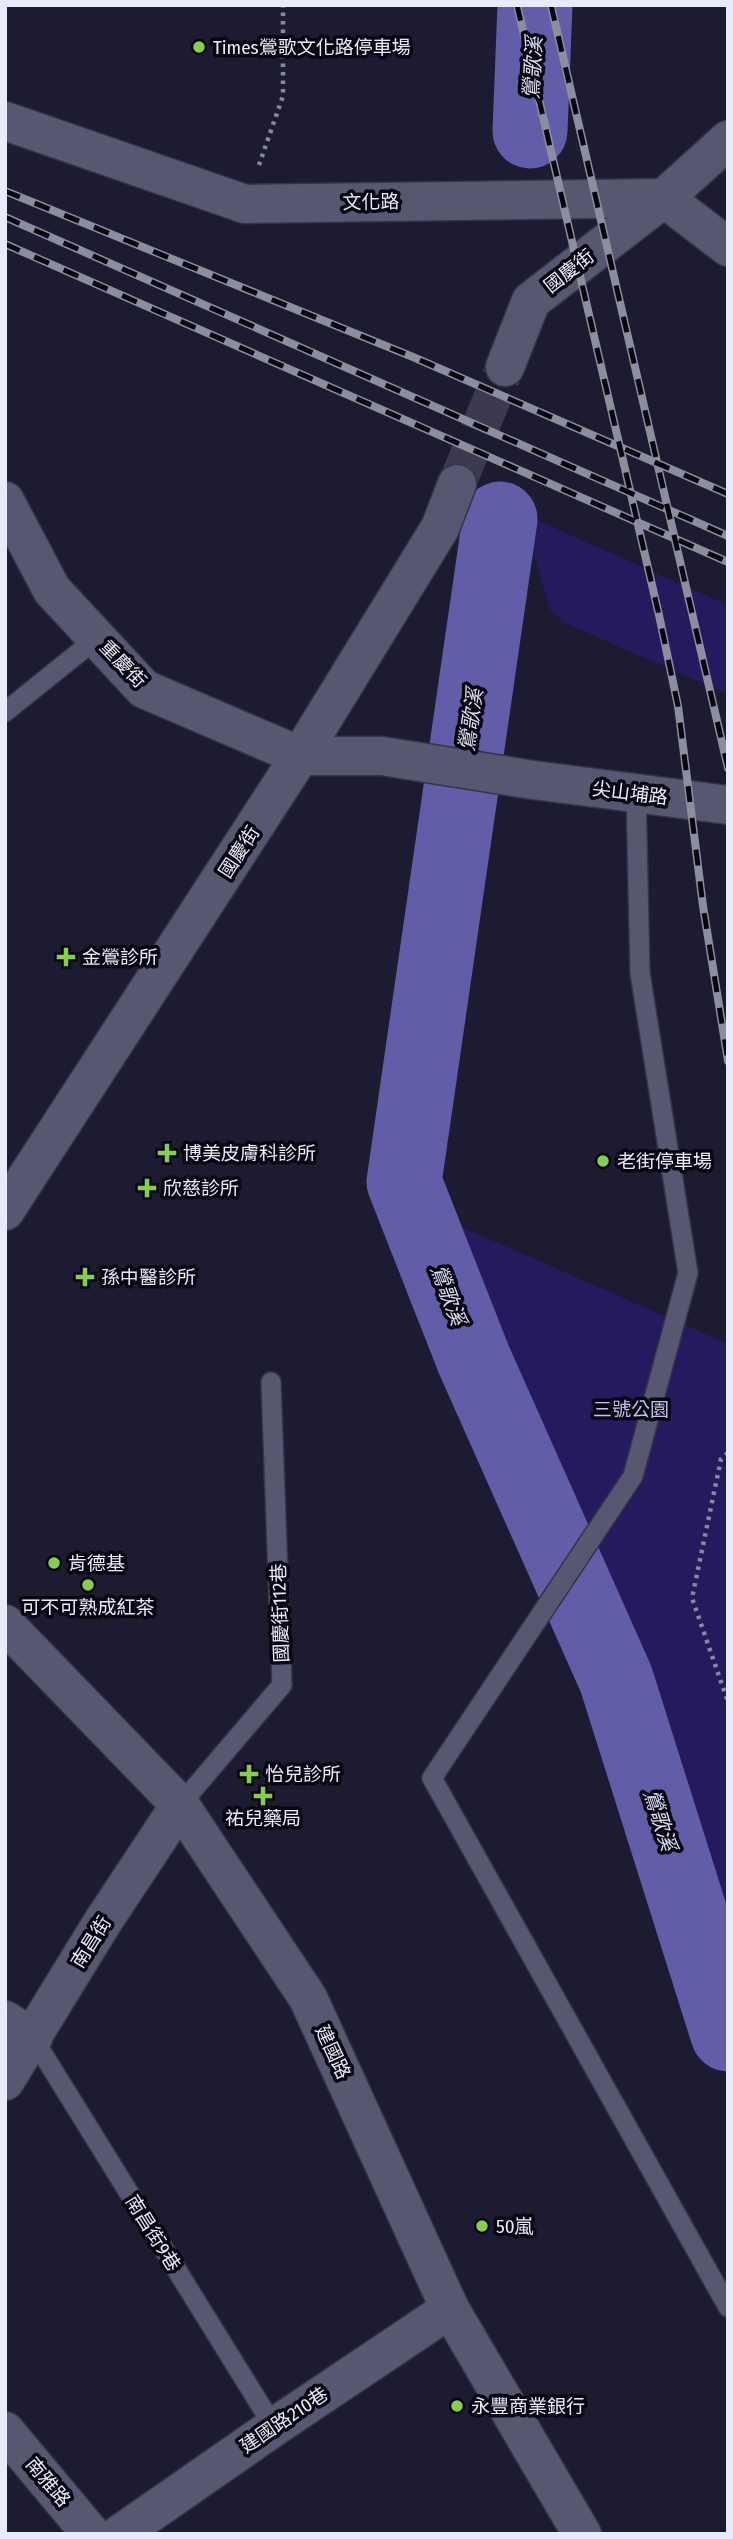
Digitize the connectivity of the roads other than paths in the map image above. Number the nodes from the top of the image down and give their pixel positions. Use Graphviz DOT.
graph roads {
  1 [pos="5,121"];
  2 [pos="728,140"];
  3 [pos="664,198"];
  4 [pos="728,247"];
  5 [pos="505,368"];
  6 [pos="457,484"];
  7 [pos="5,502"];
  8 [pos="97,638"];
  9 [pos="5,712"];
  10 [pos="300,756"];
  11 [pos="636,793"];
  12 [pos="728,805"];
  13 [pos="5,1211"];
  14 [pos="271,1382"];
  15 [pos="5,1624"];
  16 [pos="180,1805"];
  17 [pos="19,2029"];
  18 [pos="5,2081"];
  19 [pos="728,2307"];
  20 [pos="450,2309"];
  21 [pos="274,2427"];
  22 [pos="5,2431"];
  23 [pos="91,2534"];
  24 [pos="120,2534"];
  25 [pos="582,2534"];
  1 -- 3 [label="street, 文化路"];
  2 -- 3 [label="street"];
  3 -- 4 [label="street"];
  3 -- 5 [label="street, 國慶街"];
  6 -- 10 [label="street, 國慶街"];
  7 -- 8 [label="street, 重慶街"];
  8 -- 9 [label="lane"];
  8 -- 10 [label="street, 重慶街"];
  10 -- 11 [label="street, 尖山埔路"];
  10 -- 13 [label="street, 國慶街"];
  11 -- 12 [label="street, 尖山埔路"];
  11 -- 19 [label="lane"];
  14 -- 16 [label="lane, 國慶街112巷"];
  15 -- 16 [label="street, 建國路"];
  16 -- 17 [label="street, 南昌街"];
  16 -- 20 [label="street, 建國路"];
  17 -- 18 [label="street, 南昌街"];
  17 -- 21 [label="lane, 南昌街9巷"];
  20 -- 21 [label="street, 建國路210巷"];
  20 -- 25 [label="street, 建國路"];
  21 -- 24 [label="street, 建國路210巷"];
  22 -- 23 [label="street, 南雅路"];
}
